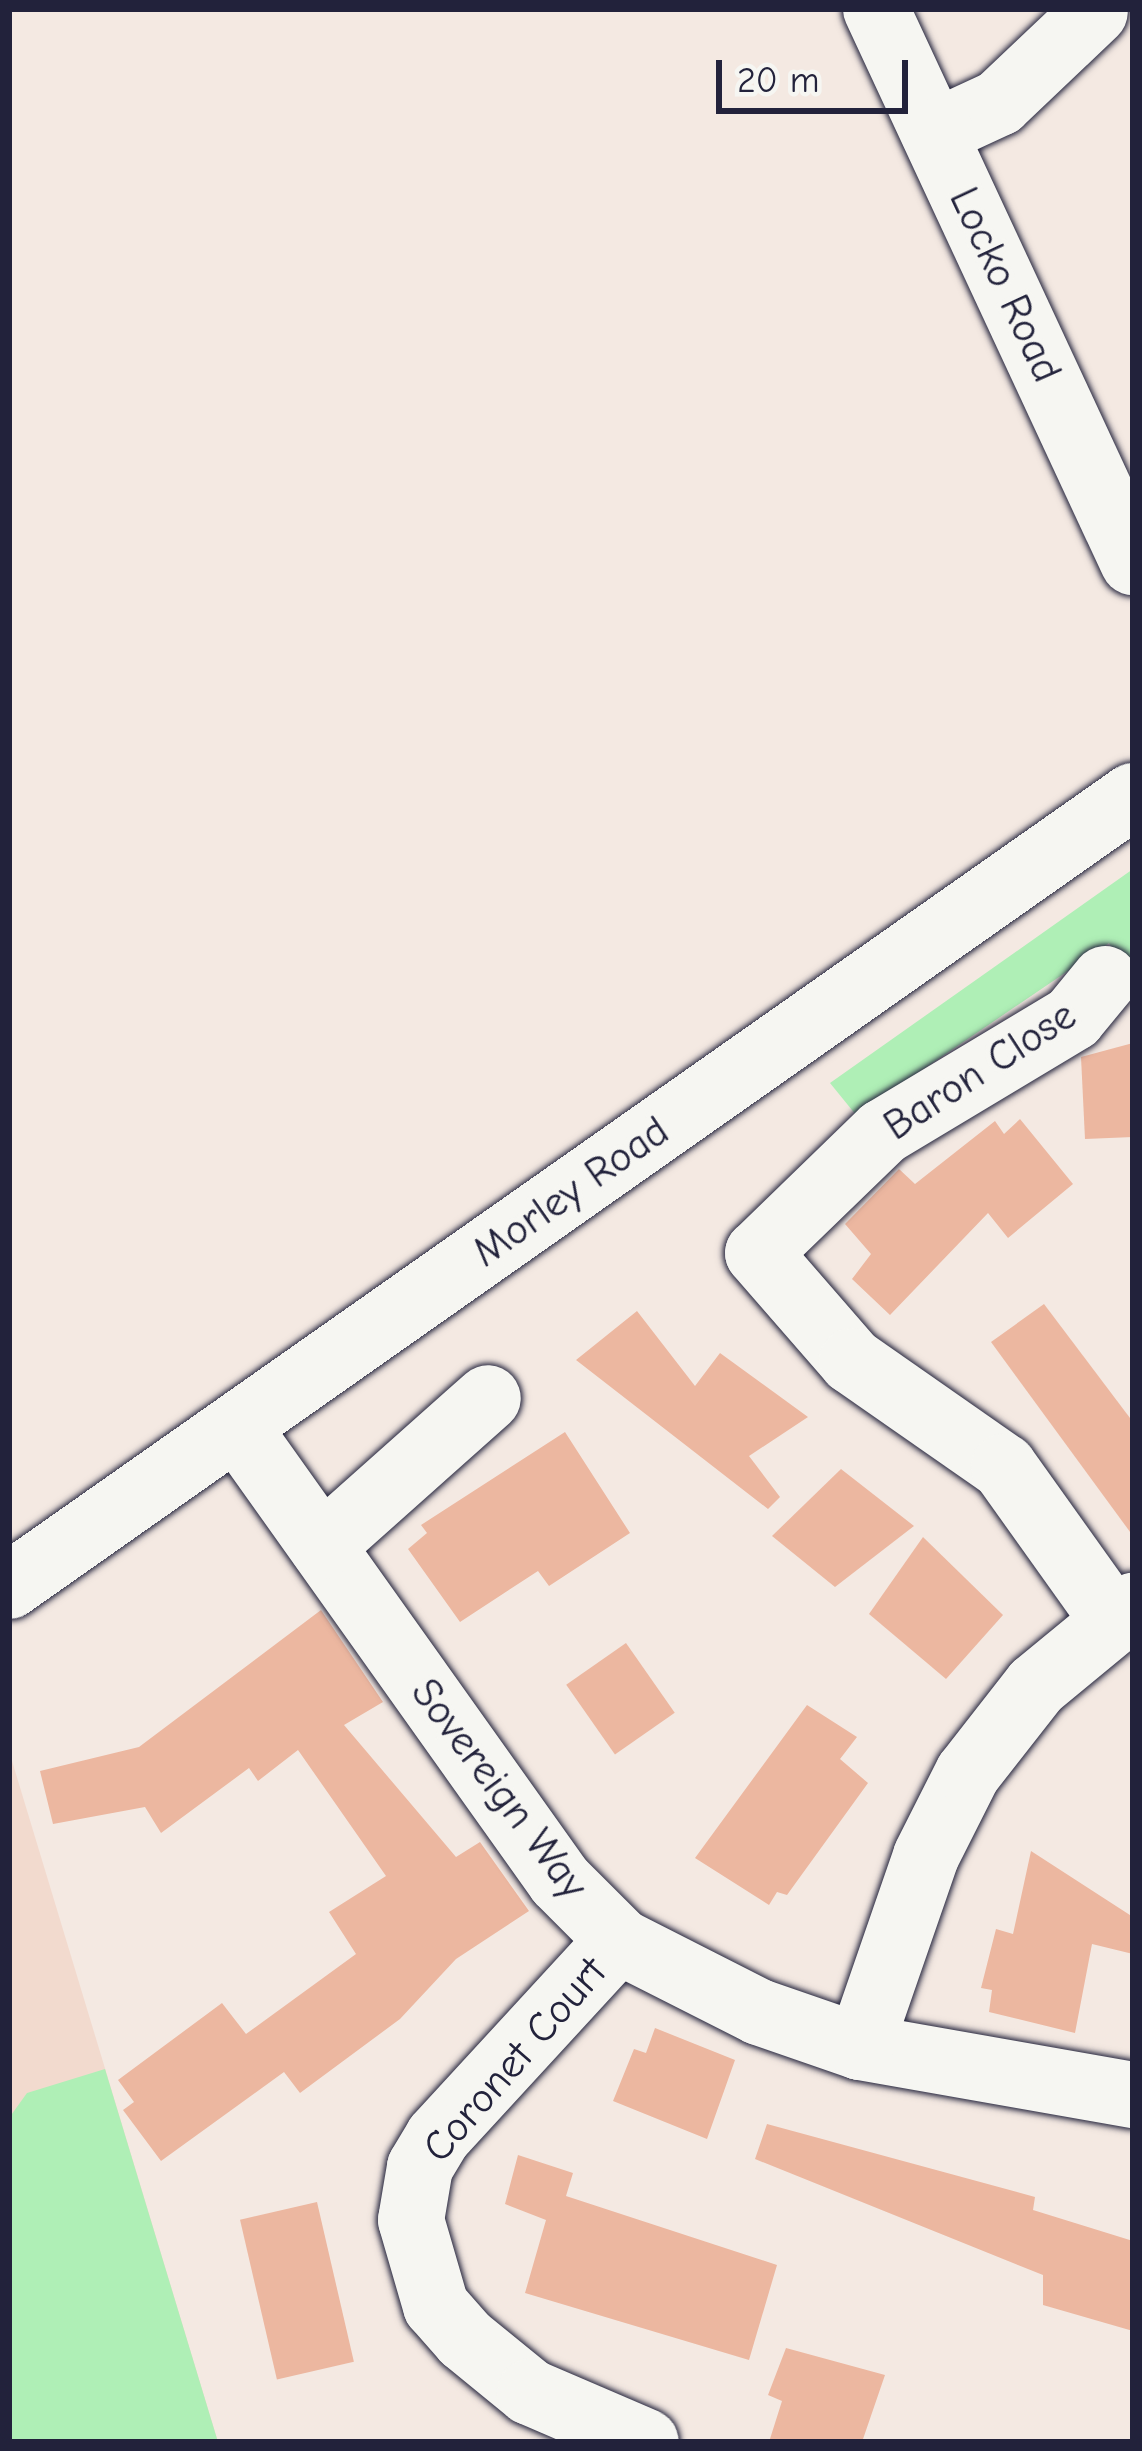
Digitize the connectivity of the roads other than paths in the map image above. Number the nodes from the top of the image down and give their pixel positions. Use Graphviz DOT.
graph roads {
  1 [pos="876,9"];
  2 [pos="1095,12"];
  3 [pos="934,133"];
  4 [pos="1133,562"];
  5 [pos="1133,796"];
  6 [pos="1105,979"];
  7 [pos="488,1398"];
  8 [pos="238,1427"];
  9 [pos="322,1546"];
  10 [pos="9,1586"];
  11 [pos="1123,1613"];
  12 [pos="619,1940"];
  13 [pos="860,2047"];
  14 [pos="1133,2096"];
  15 [pos="550,2424"];
  16 [pos="646,2442"];
  1 -- 3 [label="street, Locko Road"];
  2 -- 3 [label="street"];
  3 -- 4 [label="street, Locko Road"];
  5 -- 8 [label="street, Morley Road"];
  6 -- 11 [label="street, Baron Close"];
  7 -- 9 [label="street"];
  8 -- 9 [label="street, Sovereign Way"];
  8 -- 10 [label="street, Morley Road"];
  9 -- 12 [label="street, Sovereign Way"];
  11 -- 13 [label="street"];
  12 -- 13 [label="street, Sovereign Way"];
  12 -- 15 [label="street, Coronet Court"];
  13 -- 14 [label="street, Sovereign Way"];
  15 -- 16 [label="street, Coronet Court"];
}
